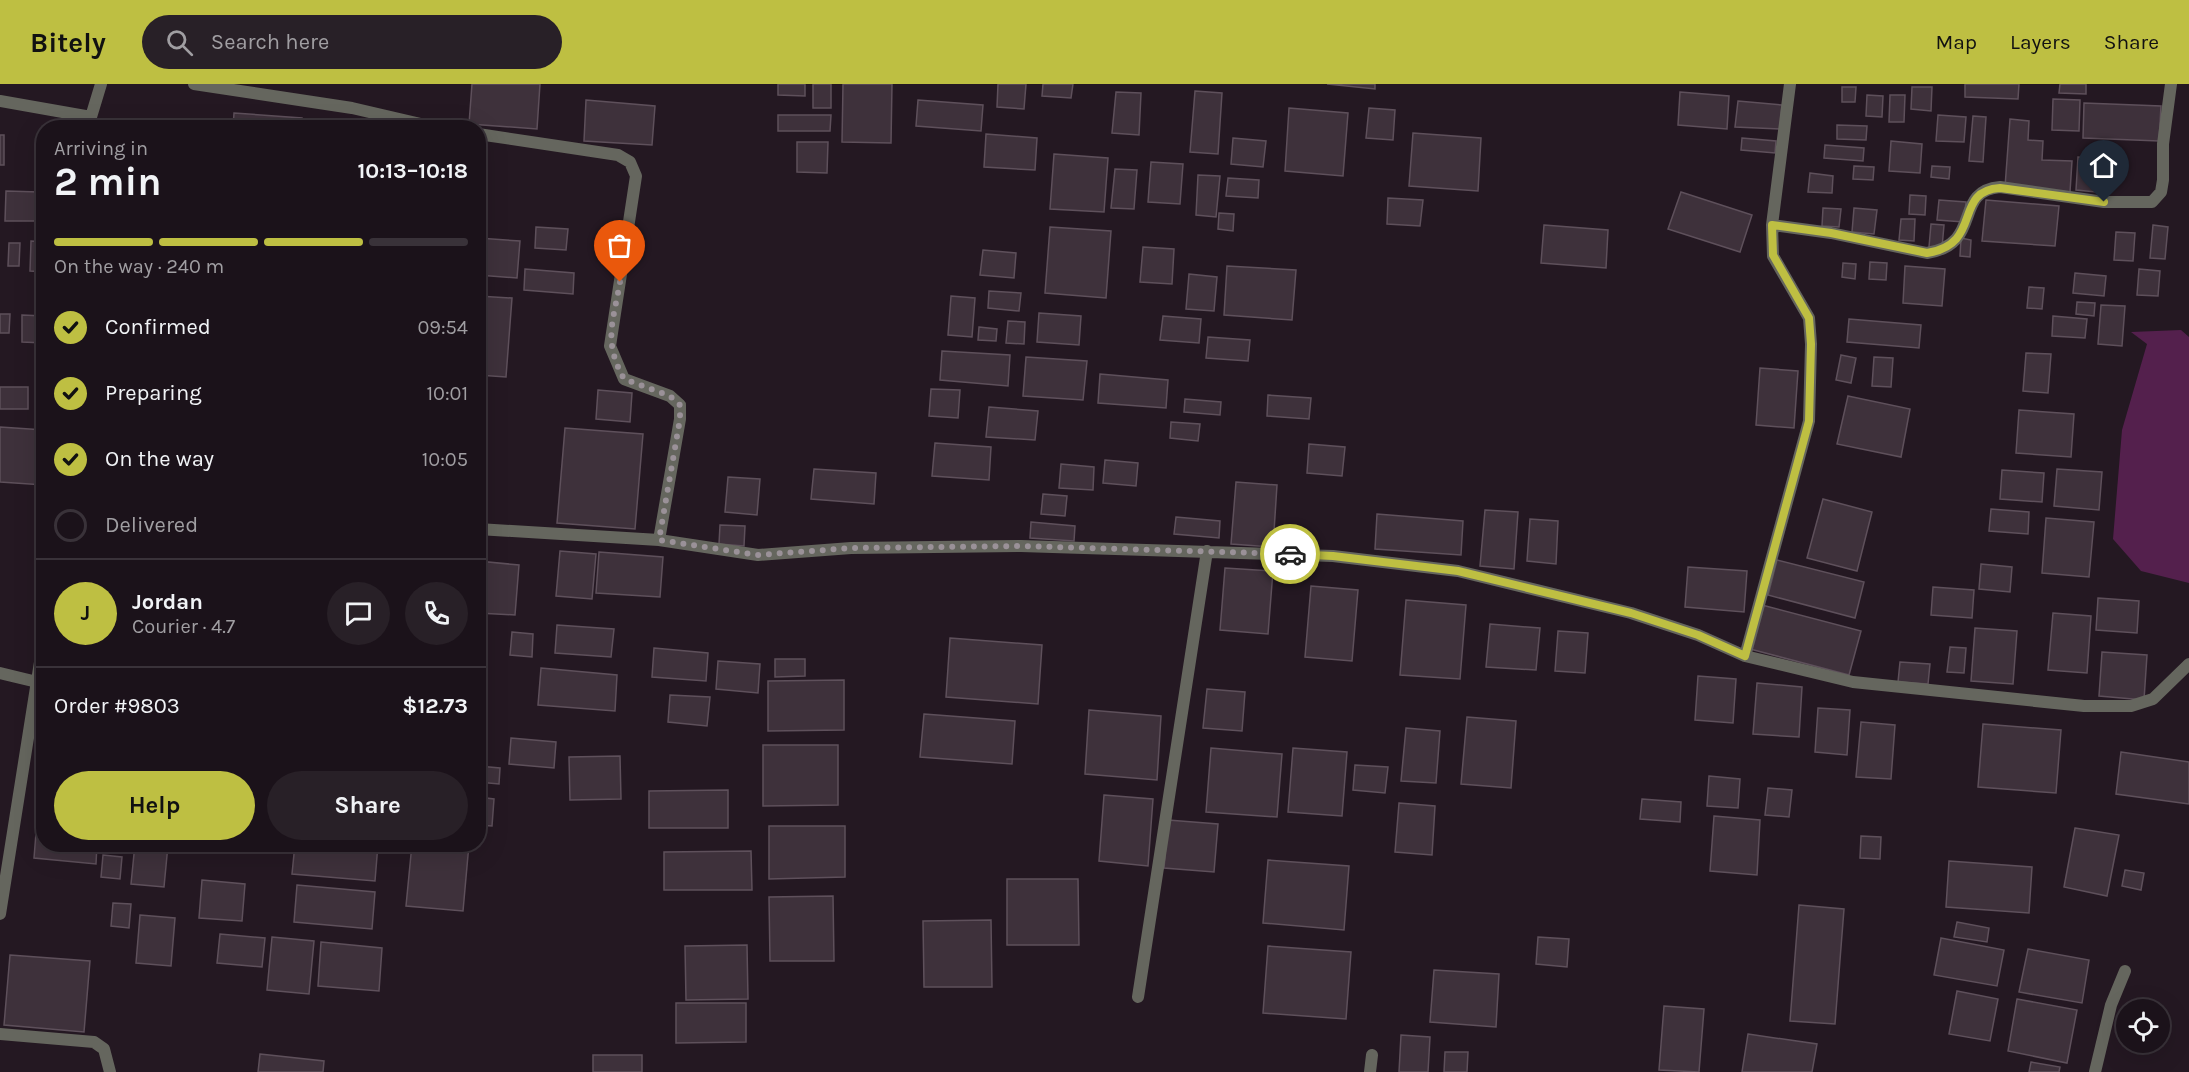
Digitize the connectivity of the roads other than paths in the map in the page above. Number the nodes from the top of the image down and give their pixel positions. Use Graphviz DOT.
graph roads {
  1 [pos="101,84"];
  2 [pos="194,84"];
  3 [pos="1790,84"];
  4 [pos="2171,84"];
  5 [pos="0,101"];
  6 [pos="82,120"];
  7 [pos="92,120"];
  8 [pos="404,120"];
  9 [pos="486,135"];
  10 [pos="1772,225"];
  11 [pos="486,529"];
  12 [pos="659,540"];
  13 [pos="1207,551"];
  14 [pos="1745,656"];
  15 [pos="2189,664"];
  16 [pos="0,673"];
  17 [pos="36,682"];
  18 [pos="36,694"];
  19 [pos="0,914"];
  20 [pos="2125,971"];
  21 [pos="1138,997"];
  22 [pos="0,1034"];
  23 [pos="1372,1055"];
  24 [pos="110,1072"];
  25 [pos="1370,1072"];
  26 [pos="2095,1072"];
  1 -- 7 [label="street"];
  2 -- 8 [label="street"];
  3 -- 10 [label="street"];
  4 -- 10 [label="street"];
  5 -- 6 [label="street"];
  9 -- 12 [label="street"];
  10 -- 14 [label="street"];
  11 -- 12 [label="street"];
  12 -- 13 [label="street"];
  13 -- 14 [label="street"];
  13 -- 21 [label="street"];
  14 -- 15 [label="street"];
  16 -- 17 [label="street"];
  18 -- 19 [label="street"];
  20 -- 26 [label="street"];
  22 -- 24 [label="street"];
  23 -- 25 [label="street"];
}
